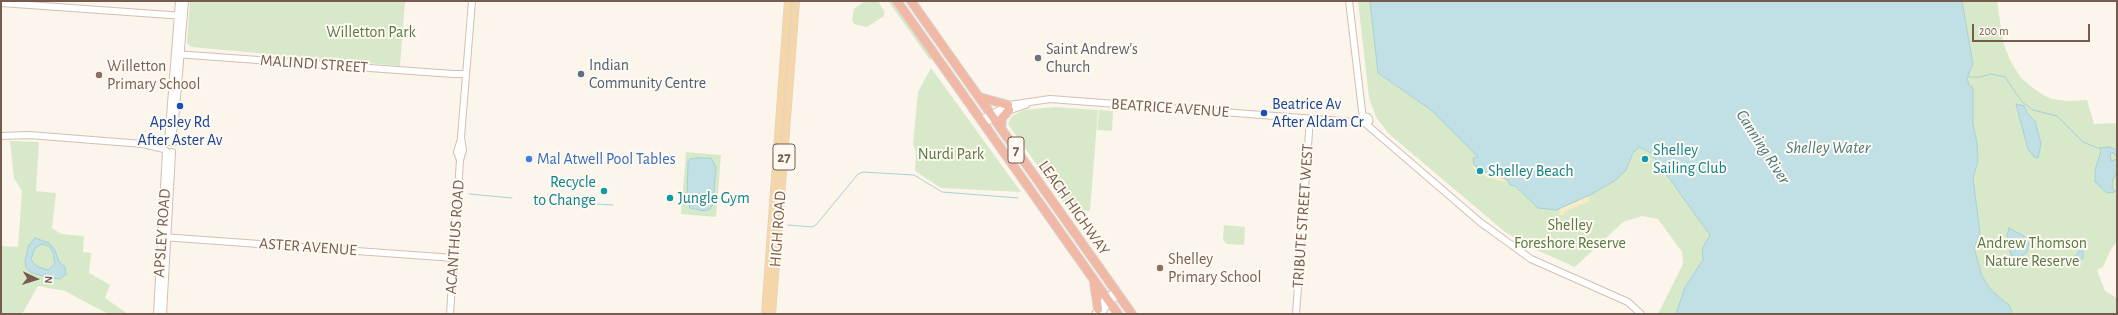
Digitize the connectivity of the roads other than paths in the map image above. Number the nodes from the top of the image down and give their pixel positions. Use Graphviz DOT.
graph roads {
  1 [pos="179,1"];
  2 [pos="185,1"];
  3 [pos="472,1"];
  4 [pos="788,1"];
  5 [pos="796,1"];
  6 [pos="897,1"];
  7 [pos="911,1"];
  8 [pos="1349,1"];
  9 [pos="1,3"];
  10 [pos="181,16"];
  11 [pos="178,54"];
  12 [pos="466,75"];
  13 [pos="978,96"];
  14 [pos="1008,108"];
  15 [pos="992,116"];
  16 [pos="1310,120"];
  17 [pos="1365,121"];
  18 [pos="982,122"];
  19 [pos="1001,129"];
  20 [pos="1,136"];
  21 [pos="168,146"];
  22 [pos="165,237"];
  23 [pos="454,258"];
  24 [pos="1094,280"];
  25 [pos="1117,293"];
  26 [pos="1108,300"];
  27 [pos="1098,312"];
  28 [pos="157,314"];
  29 [pos="163,314"];
  30 [pos="450,314"];
  31 [pos="765,314"];
  32 [pos="772,314"];
  33 [pos="1118,314"];
  34 [pos="1132,314"];
  35 [pos="1296,314"];
  36 [pos="1641,314"];
  1 -- 10 [label="street, APSLEY ROAD"];
  2 -- 10 [label="street, APSLEY ROAD"];
  3 -- 12 [label="street, ACANTHUS ROAD"];
  4 -- 31 [label="main road, HIGH ROAD / 27"];
  5 -- 32 [label="main road, HIGH ROAD / 27"];
  6 -- 18 [label="highway, LEACH HIGHWAY / 7"];
  7 -- 13 [label="highway, LEACH HIGHWAY / 7"];
  8 -- 17 [label="street"];
  9 -- 10 [label="street"];
  10 -- 11 [label="street, APSLEY ROAD"];
  11 -- 12 [label="street, MALINDI STREET"];
  11 -- 21 [label="street, APSLEY ROAD"];
  12 -- 23 [label="street, ACANTHUS ROAD"];
  13 -- 14 [label="highway"];
  13 -- 15 [label="highway, LEACH HIGHWAY / 7"];
  14 -- 15 [label="street, BEATRICE AVENUE"];
  14 -- 16 [label="street, BEATRICE AVENUE"];
  14 -- 19 [label="highway"];
  15 -- 18 [label="street, BEATRICE AVENUE"];
  15 -- 19 [label="highway, LEACH HIGHWAY / 7"];
  16 -- 17 [label="street, BEATRICE AVENUE"];
  16 -- 35 [label="street, TRIBUTE STREET WEST"];
  17 -- 36 [label="street"];
  18 -- 24 [label="highway, LEACH HIGHWAY / 7"];
  19 -- 25 [label="highway, LEACH HIGHWAY / 7"];
  20 -- 21 [label="street"];
  21 -- 22 [label="street, APSLEY ROAD"];
  22 -- 23 [label="street, ASTER AVENUE"];
  22 -- 28 [label="street, APSLEY ROAD"];
  22 -- 29 [label="street, APSLEY ROAD"];
  23 -- 30 [label="street, ACANTHUS ROAD"];
  24 -- 26 [label="highway, LEACH HIGHWAY / 7"];
  24 -- 27 [label="highway"];
  25 -- 26 [label="street"];
  25 -- 34 [label="highway, LEACH HIGHWAY / 7"];
  26 -- 27 [label="street"];
  26 -- 33 [label="highway, LEACH HIGHWAY / 7"];
}
